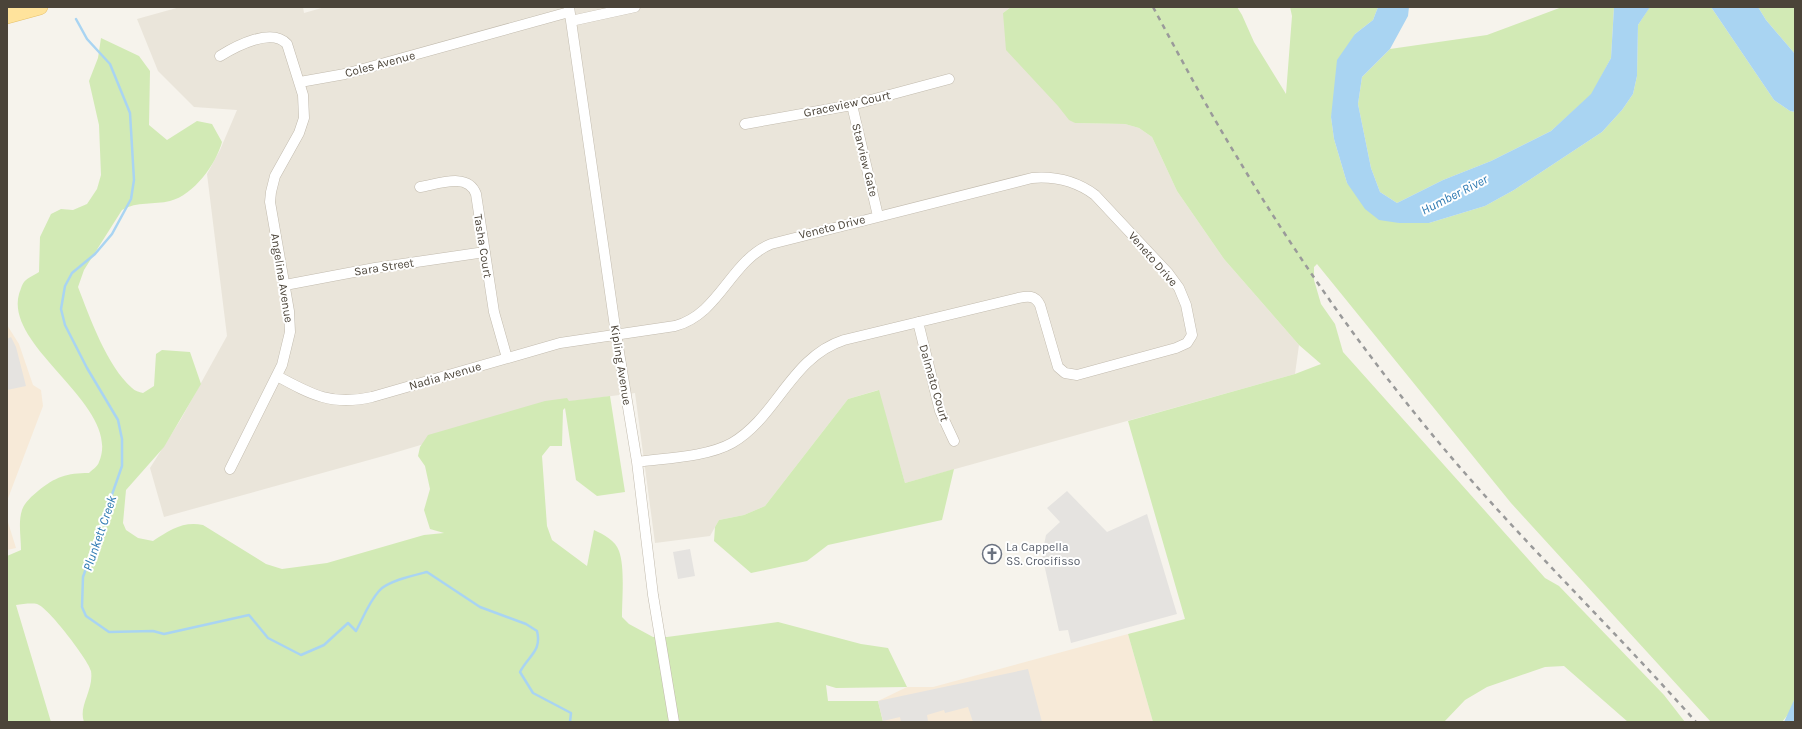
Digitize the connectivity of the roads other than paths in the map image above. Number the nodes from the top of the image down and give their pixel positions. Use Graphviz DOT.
graph roads {
  1 [pos="40,7"];
  2 [pos="635,7"];
  3 [pos="570,13"];
  4 [pos="7,16"];
  5 [pos="220,56"];
  6 [pos="949,79"];
  7 [pos="300,82"];
  8 [pos="852,105"];
  9 [pos="746,124"];
  10 [pos="420,187"];
  11 [pos="878,216"];
  12 [pos="485,252"];
  13 [pos="285,285"];
  14 [pos="918,322"];
  15 [pos="616,334"];
  16 [pos="507,358"];
  17 [pos="277,376"];
  18 [pos="954,441"];
  19 [pos="637,462"];
  20 [pos="230,469"];
  21 [pos="674,722"];
  1 -- 4 [label="main road"];
  2 -- 3 [label="street, Coles Avenue"];
  3 -- 7 [label="street, Coles Avenue"];
  3 -- 15 [label="street, Kipling Avenue"];
  5 -- 7 [label="street"];
  6 -- 8 [label="street, Graceview Court"];
  7 -- 13 [label="street, Angelina Avenue"];
  8 -- 9 [label="street, Graceview Court"];
  8 -- 11 [label="street, Starview Gate"];
  10 -- 12 [label="street, Tasha Court"];
  11 -- 14 [label="street, Veneto Drive"];
  11 -- 15 [label="street, Veneto Drive"];
  12 -- 13 [label="street, Sara Street"];
  12 -- 16 [label="street, Tasha Court"];
  13 -- 17 [label="street, Angelina Avenue"];
  14 -- 18 [label="street, Dalmato Court"];
  14 -- 19 [label="street, Veneto Drive"];
  15 -- 16 [label="street, Nadia Avenue"];
  15 -- 19 [label="street, Kipling Avenue"];
  16 -- 17 [label="street, Nadia Avenue"];
  17 -- 20 [label="street, Angelina Avenue"];
  19 -- 21 [label="street, Kipling Avenue"];
}
